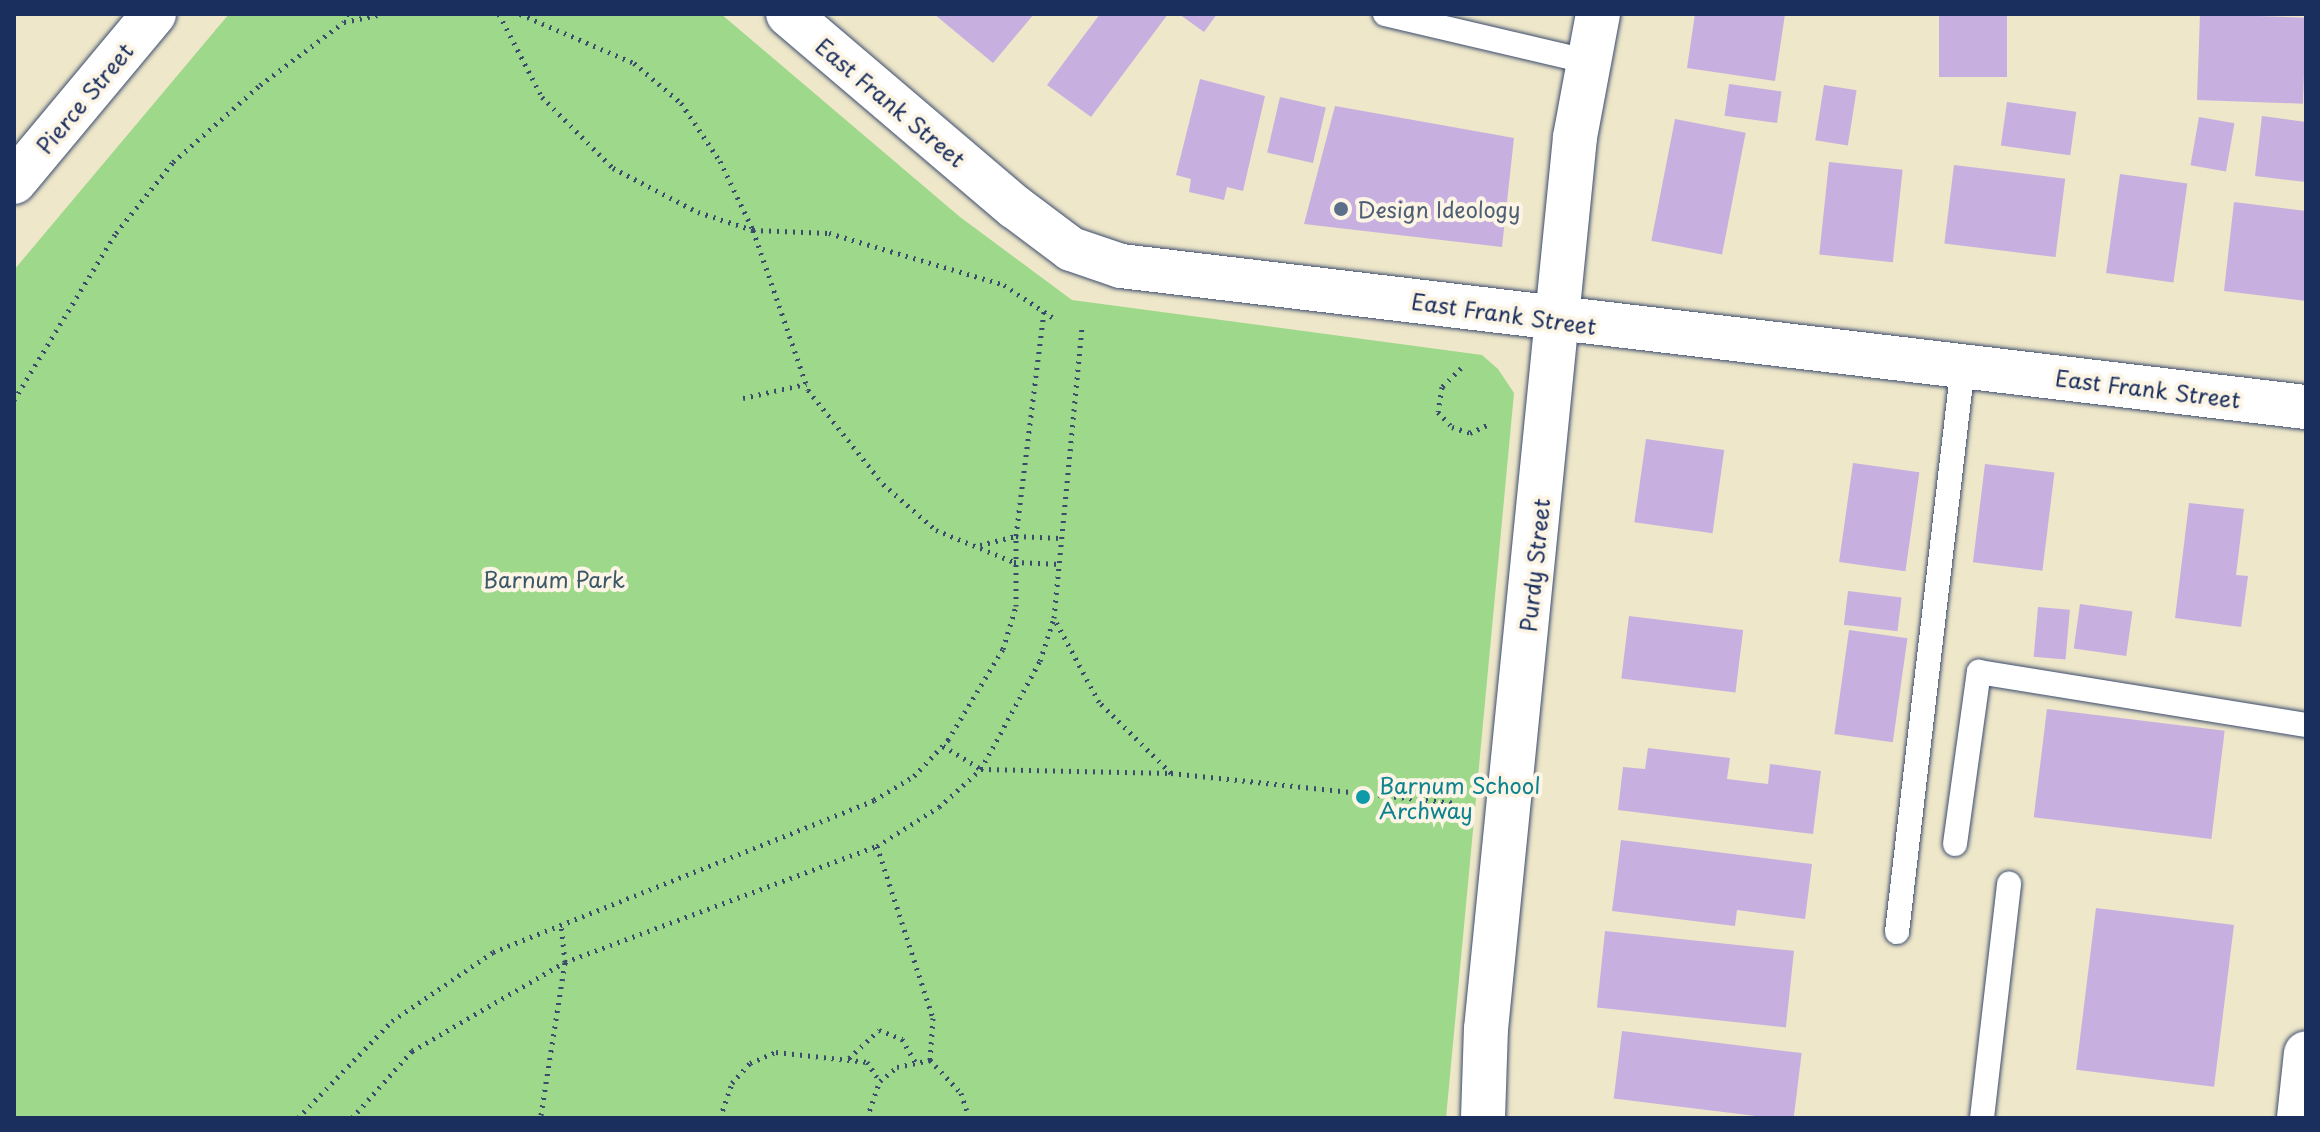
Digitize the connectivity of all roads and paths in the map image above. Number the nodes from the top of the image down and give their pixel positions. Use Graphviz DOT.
graph roads {
  1 [pos="154,14"];
  2 [pos="347,14"];
  3 [pos="383,14"];
  4 [pos="499,14"];
  5 [pos="520,14"];
  6 [pos="788,14"];
  7 [pos="1385,14"];
  8 [pos="1598,14"];
  9 [pos="344,22"];
  10 [pos="1585,61"];
  11 [pos="14,182"];
  12 [pos="753,230"];
  13 [pos="1044,311"];
  14 [pos="1052,317"];
  15 [pos="1559,318"];
  16 [pos="1082,327"];
  17 [pos="1963,365"];
  18 [pos="1461,368"];
  19 [pos="806,384"];
  20 [pos="743,398"];
  21 [pos="14,400"];
  22 [pos="2306,407"];
  23 [pos="1491,423"];
  24 [pos="1016,536"];
  25 [pos="1061,538"];
  26 [pos="979,545"];
  27 [pos="1014,562"];
  28 [pos="1060,564"];
  29 [pos="1054,618"];
  30 [pos="2306,725"];
  31 [pos="943,746"];
  32 [pos="981,769"];
  33 [pos="1171,773"];
  34 [pos="1455,803"];
  35 [pos="1955,844"];
  36 [pos="877,846"];
  37 [pos="2009,884"];
  38 [pos="561,926"];
  39 [pos="1897,932"];
  40 [pos="565,962"];
  41 [pos="2306,1053"];
  42 [pos="849,1058"];
  43 [pos="930,1060"];
  44 [pos="916,1063"];
  45 [pos="880,1081"];
  46 [pos="541,1115"];
  47 [pos="298,1118"];
  48 [pos="352,1118"];
  49 [pos="513,1118"];
  50 [pos="560,1118"];
  51 [pos="720,1118"];
  52 [pos="867,1118"];
  53 [pos="969,1118"];
  54 [pos="1025,1118"];
  55 [pos="1037,1118"];
  56 [pos="1483,1118"];
  57 [pos="1982,1118"];
  58 [pos="2299,1118"];
  1 -- 11 [label="street, Pierce Street"];
  2 -- 9 [label="path"];
  3 -- 9 [label="path"];
  4 -- 12 [label="path"];
  5 -- 12 [label="path"];
  6 -- 15 [label="street, East Frank Street"];
  7 -- 10 [label="lane"];
  8 -- 10 [label="street, Purdy Street"];
  9 -- 21 [label="path"];
  10 -- 15 [label="street, Purdy Street"];
  12 -- 13 [label="path"];
  12 -- 19 [label="path"];
  13 -- 14 [label="path"];
  13 -- 24 [label="path"];
  15 -- 17 [label="street, East Frank Street"];
  15 -- 56 [label="street, Purdy Street"];
  16 -- 25 [label="path"];
  17 -- 22 [label="street, East Frank Street"];
  17 -- 39 [label="lane"];
  18 -- 23 [label="path"];
  19 -- 20 [label="path"];
  19 -- 26 [label="path"];
  24 -- 25 [label="path"];
  24 -- 26 [label="path"];
  24 -- 27 [label="path"];
  25 -- 28 [label="path"];
  26 -- 27 [label="path"];
  27 -- 28 [label="path"];
  27 -- 31 [label="path"];
  28 -- 29 [label="path"];
  29 -- 32 [label="path"];
  29 -- 33 [label="path"];
  30 -- 35 [label="lane"];
  31 -- 32 [label="path"];
  31 -- 38 [label="path"];
  32 -- 33 [label="path"];
  32 -- 36 [label="path"];
  33 -- 34 [label="path"];
  36 -- 40 [label="path"];
  36 -- 43 [label="path"];
  37 -- 57 [label="lane"];
  38 -- 40 [label="path"];
  38 -- 47 [label="path"];
  40 -- 46 [label="path"];
  40 -- 48 [label="path"];
  41 -- 58 [label="street"];
  42 -- 44 [label="path"];
  42 -- 45 [label="path"];
  42 -- 51 [label="path"];
  43 -- 44 [label="path"];
  43 -- 53 [label="path"];
  44 -- 45 [label="path"];
  45 -- 52 [label="path"];
  46 -- 49 [label="path"];
  46 -- 50 [label="path"];
  54 -- 55 [label="path"];
}
